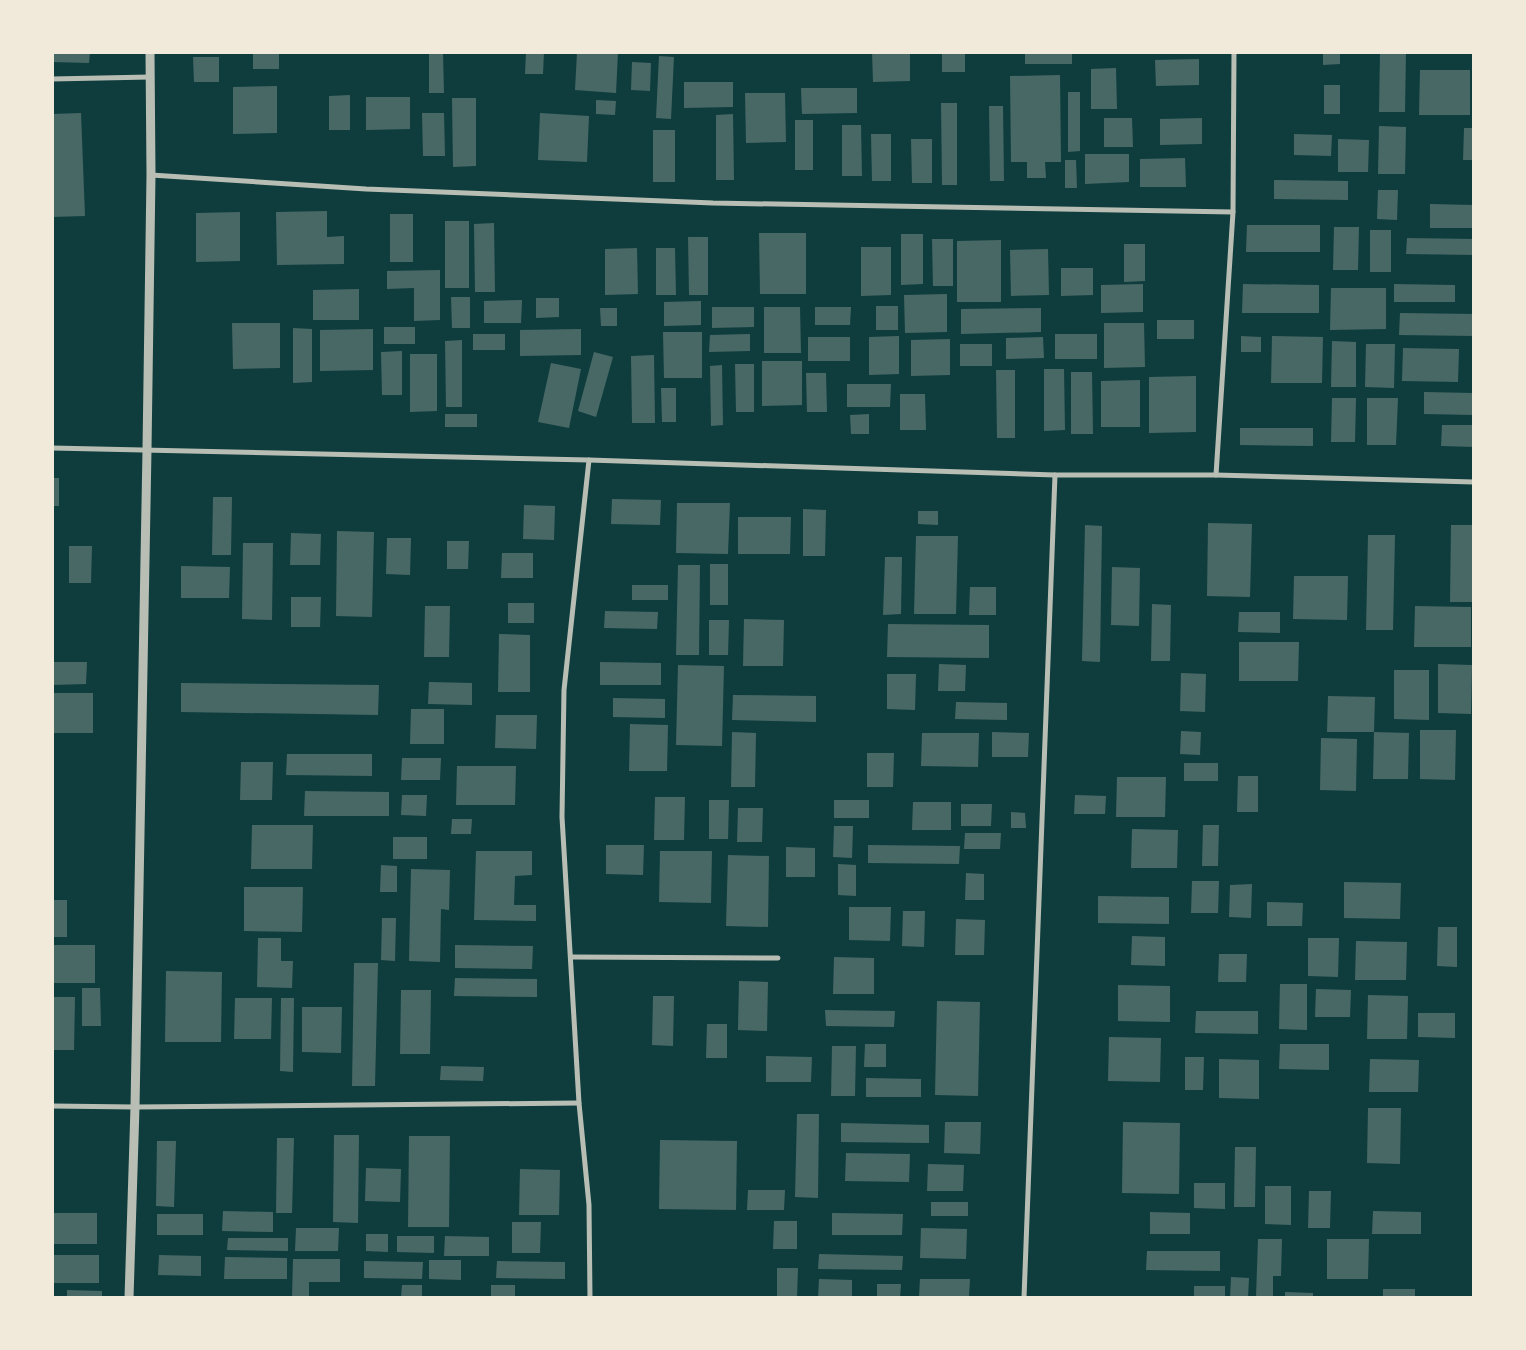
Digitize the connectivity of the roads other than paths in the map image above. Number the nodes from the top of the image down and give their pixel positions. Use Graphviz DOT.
graph roads {
  1 [pos="150,52"];
  2 [pos="1234,52"];
  3 [pos="150,77"];
  4 [pos="52,79"];
  5 [pos="151,175"];
  6 [pos="1233,212"];
  7 [pos="52,448"];
  8 [pos="147,450"];
  9 [pos="589,460"];
  10 [pos="1055,475"];
  11 [pos="1216,475"];
  12 [pos="1474,482"];
  13 [pos="572,957"];
  14 [pos="778,958"];
  15 [pos="579,1103"];
  16 [pos="52,1106"];
  17 [pos="135,1107"];
  18 [pos="129,1298"];
  19 [pos="590,1298"];
  20 [pos="1024,1298"];
  1 -- 3 [label="street"];
  2 -- 6 [label="street"];
  3 -- 4 [label="street"];
  3 -- 5 [label="street"];
  5 -- 6 [label="street"];
  5 -- 8 [label="street"];
  6 -- 11 [label="street"];
  7 -- 8 [label="street"];
  8 -- 9 [label="street"];
  8 -- 17 [label="street"];
  9 -- 10 [label="street"];
  9 -- 13 [label="street"];
  10 -- 11 [label="street"];
  10 -- 20 [label="street"];
  11 -- 12 [label="street"];
  13 -- 14 [label="street"];
  13 -- 15 [label="street"];
  15 -- 17 [label="street"];
  15 -- 19 [label="street"];
  16 -- 17 [label="street"];
  17 -- 18 [label="street"];
}
